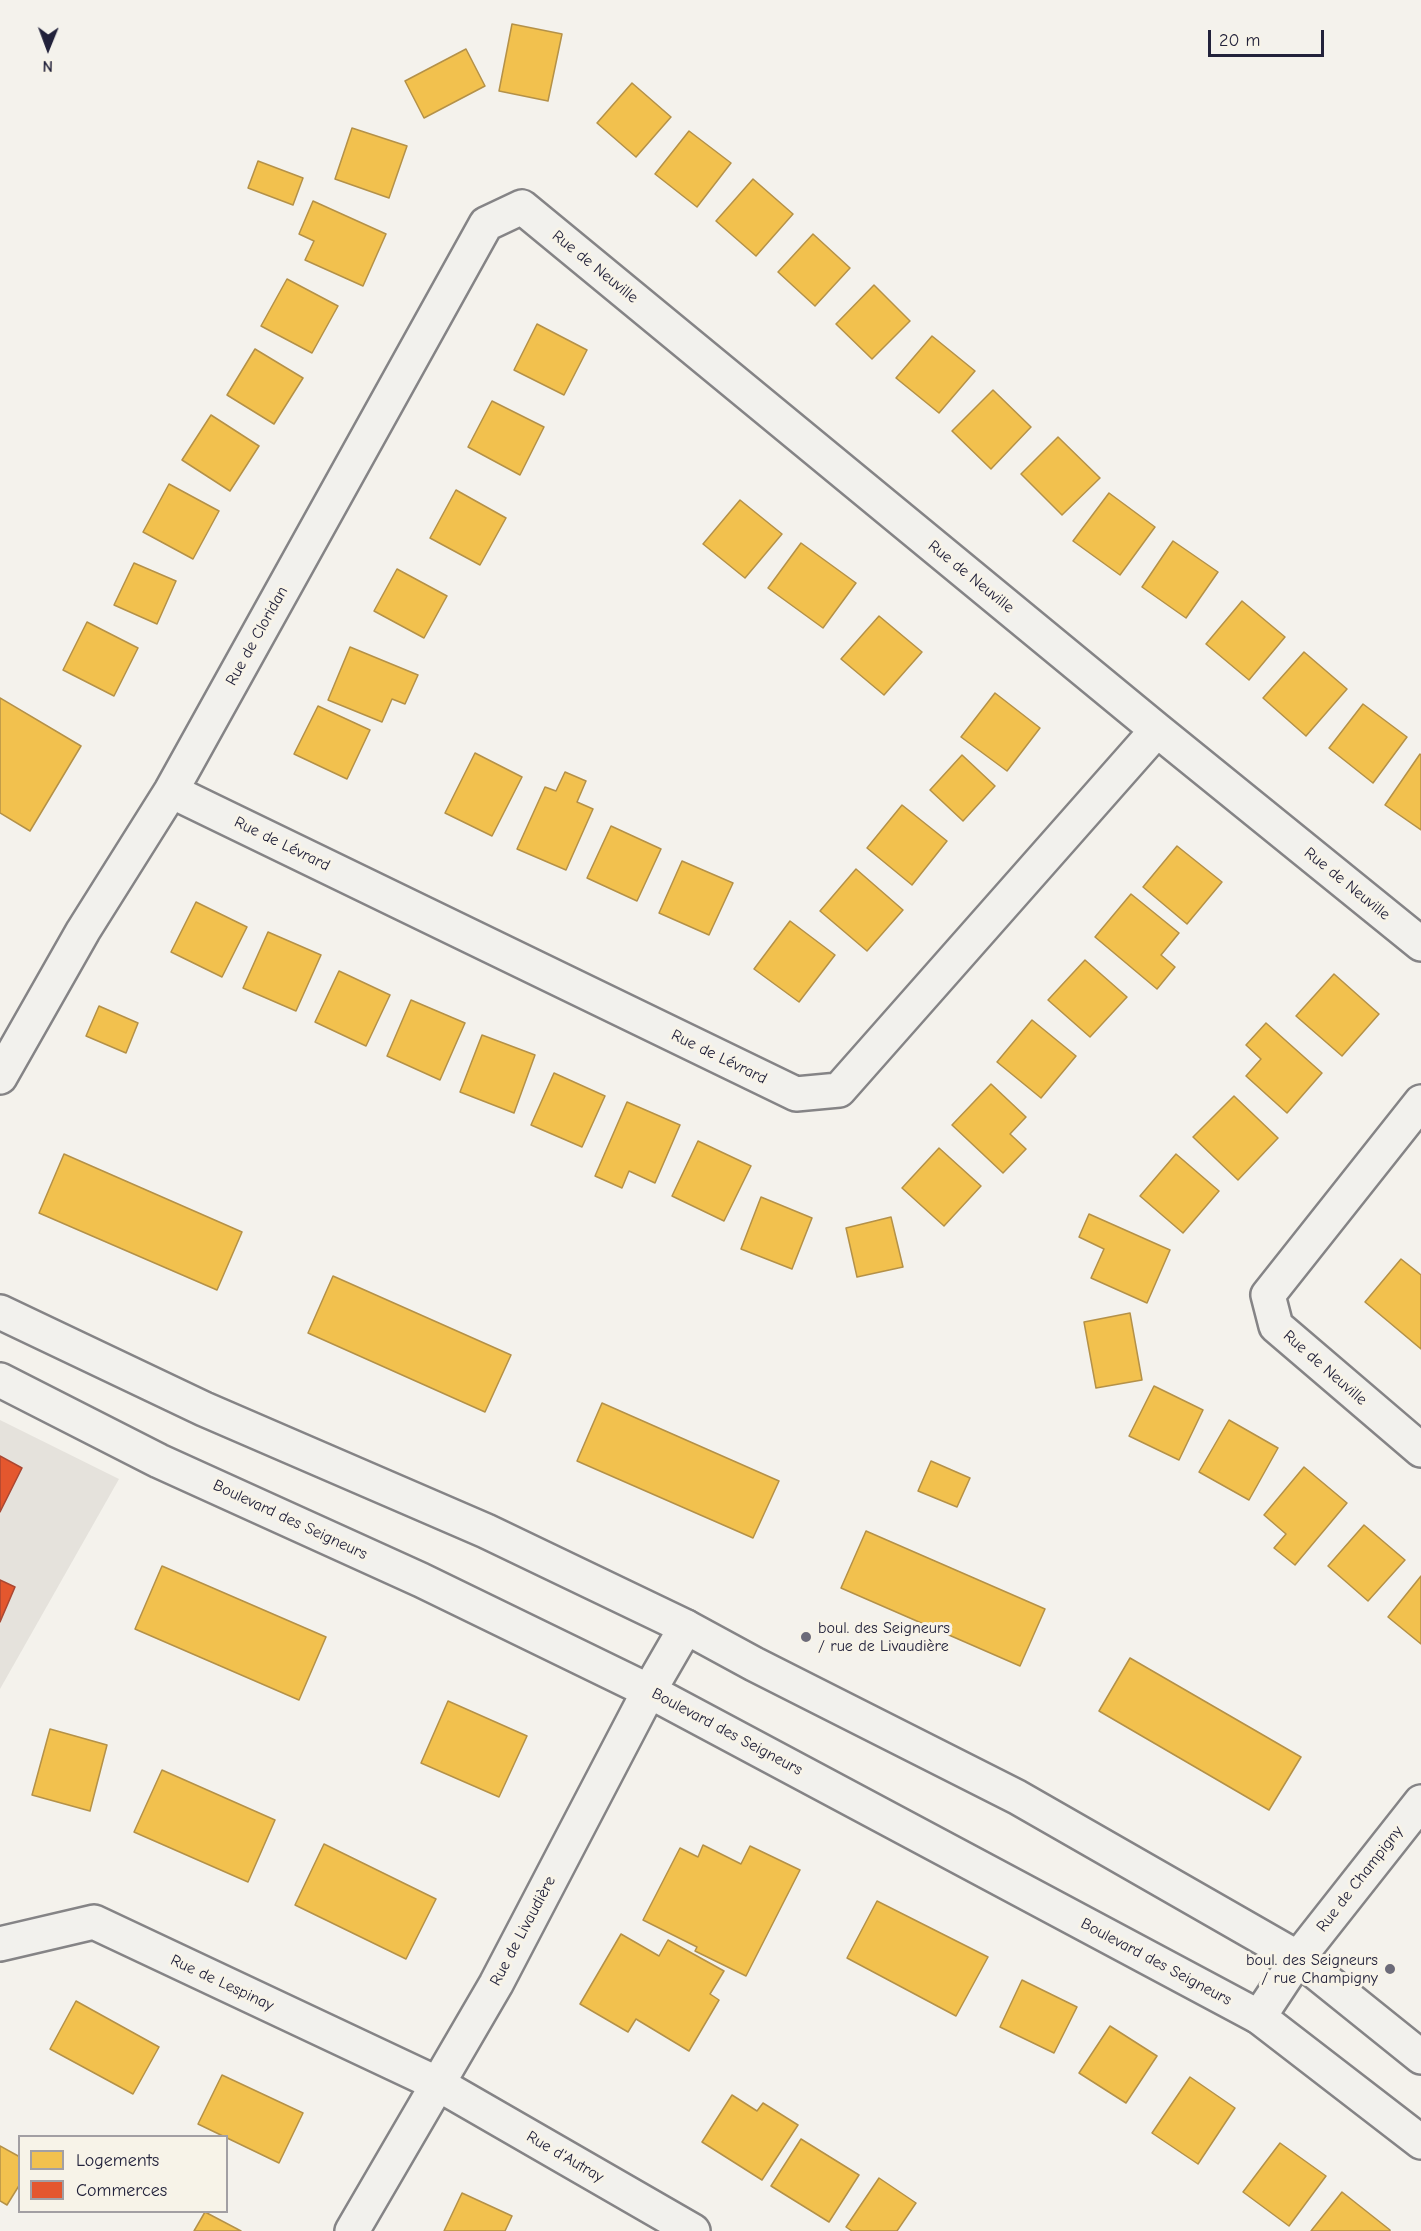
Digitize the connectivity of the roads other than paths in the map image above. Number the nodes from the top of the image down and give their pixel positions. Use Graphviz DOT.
graph roads {
  1 [pos="522,207"];
  2 [pos="1157,730"];
  3 [pos="171,790"];
  4 [pos="1421,944"];
  5 [pos="0,1077"];
  6 [pos="1421,1102"];
  7 [pos="0,1312"];
  8 [pos="0,1380"];
  9 [pos="1421,1450"];
  10 [pos="686,1627"];
  11 [pos="649,1691"];
  12 [pos="1421,1802"];
  13 [pos="0,1944"];
  14 [pos="1298,1958"];
  15 [pos="1259,2017"];
  16 [pos="1421,2057"];
  17 [pos="438,2084"];
  18 [pos="1421,2142"];
  19 [pos="352,2231"];
  20 [pos="693,2231"];
  1 -- 2 [label="street, Rue de Neuville"];
  1 -- 3 [label="street, Rue de Cloridan"];
  2 -- 3 [label="street, Rue de Lévrard"];
  2 -- 4 [label="street, Rue de Neuville"];
  3 -- 5 [label="street, Rue de Cloridan"];
  6 -- 9 [label="street, Rue de Neuville"];
  7 -- 10 [label="street"];
  8 -- 11 [label="street, Boulevard des Seigneurs"];
  10 -- 11 [label="street, Rue de Livaudière"];
  10 -- 14 [label="street"];
  11 -- 15 [label="street, Boulevard des Seigneurs"];
  11 -- 17 [label="street, Rue de Livaudière"];
  12 -- 14 [label="street, Rue de Champigny"];
  13 -- 17 [label="street, Rue de Lespinay"];
  14 -- 15 [label="street, Rue de Champigny"];
  14 -- 16 [label="street"];
  15 -- 18 [label="street, Boulevard des Seigneurs"];
  17 -- 19 [label="street, Rue de Livaudière"];
  17 -- 20 [label="street, Rue d'Autray"];
}
